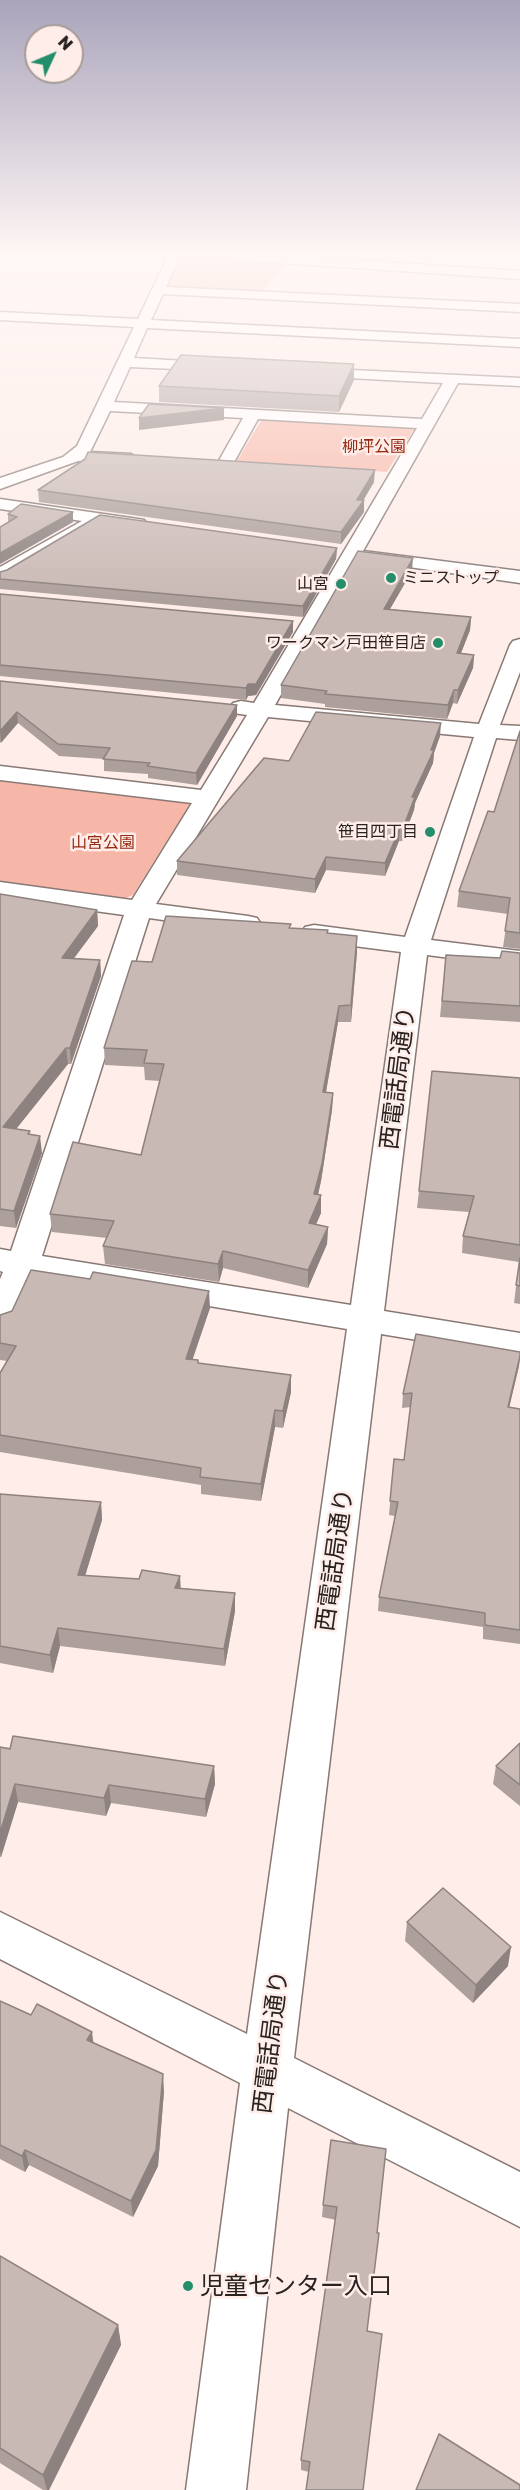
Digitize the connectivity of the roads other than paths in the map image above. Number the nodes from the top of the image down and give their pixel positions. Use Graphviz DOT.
graph roads {
  1 [pos="121,372"];
  2 [pos="329,372"];
  3 [pos="453,379"];
  4 [pos="520,382"];
  5 [pos="106,406"];
  6 [pos="253,414"];
  7 [pos="428,424"];
  8 [pos="76,456"];
  9 [pos="21,460"];
  10 [pos="144,460"];
  11 [pos="59,464"];
  12 [pos="247,465"];
  13 [pos="0,484"];
  14 [pos="0,504"];
  15 [pos="97,519"];
  16 [pos="155,526"];
  17 [pos="329,549"];
  18 [pos="352,552"];
  19 [pos="0,575"];
  20 [pos="520,577"];
  21 [pos="286,623"];
  22 [pos="310,625"];
  23 [pos="520,645"];
  24 [pos="225,706"];
  25 [pos="261,710"];
  26 [pos="488,731"];
  27 [pos="520,733"];
  28 [pos="0,773"];
  29 [pos="209,798"];
  30 [pos="0,890"];
  31 [pos="139,909"];
  32 [pos="415,947"];
  33 [pos="520,959"];
  34 [pos="12,1262"];
  35 [pos="367,1318"];
  36 [pos="0,1319"];
  37 [pos="520,1345"];
  38 [pos="0,1934"];
  39 [pos="267,2071"];
  40 [pos="520,2200"];
  41 [pos="216,2490"];
  1 -- 5 [label="street"];
  2 -- 3 [label="street"];
  3 -- 4 [label="street"];
  3 -- 7 [label="street"];
  5 -- 6 [label="street"];
  5 -- 8 [label="street"];
  6 -- 7 [label="street"];
  6 -- 12 [label="street"];
  7 -- 18 [label="street"];
  8 -- 10 [label="street"];
  8 -- 11 [label="street"];
  9 -- 11 [label="street"];
  11 -- 13 [label="street"];
  14 -- 15 [label="street"];
  15 -- 16 [label="street"];
  15 -- 19 [label="street"];
  17 -- 18 [label="street"];
  18 -- 20 [label="street"];
  18 -- 22 [label="street"];
  21 -- 22 [label="street"];
  22 -- 25 [label="street"];
  23 -- 26 [label="street, 西電話局通り"];
  24 -- 25 [label="street"];
  25 -- 26 [label="street"];
  25 -- 29 [label="street"];
  26 -- 27 [label="street"];
  26 -- 32 [label="street, 西電話局通り"];
  28 -- 29 [label="street"];
  29 -- 31 [label="street"];
  30 -- 31 [label="street"];
  31 -- 32 [label="street"];
  31 -- 34 [label="street"];
  32 -- 33 [label="street"];
  32 -- 35 [label="street, 西電話局通り"];
  34 -- 35 [label="street"];
  34 -- 36 [label="street"];
  35 -- 37 [label="street"];
  35 -- 39 [label="street, 西電話局通り"];
  38 -- 39 [label="street"];
  39 -- 40 [label="street"];
  39 -- 41 [label="street, 西電話局通り"];
}
